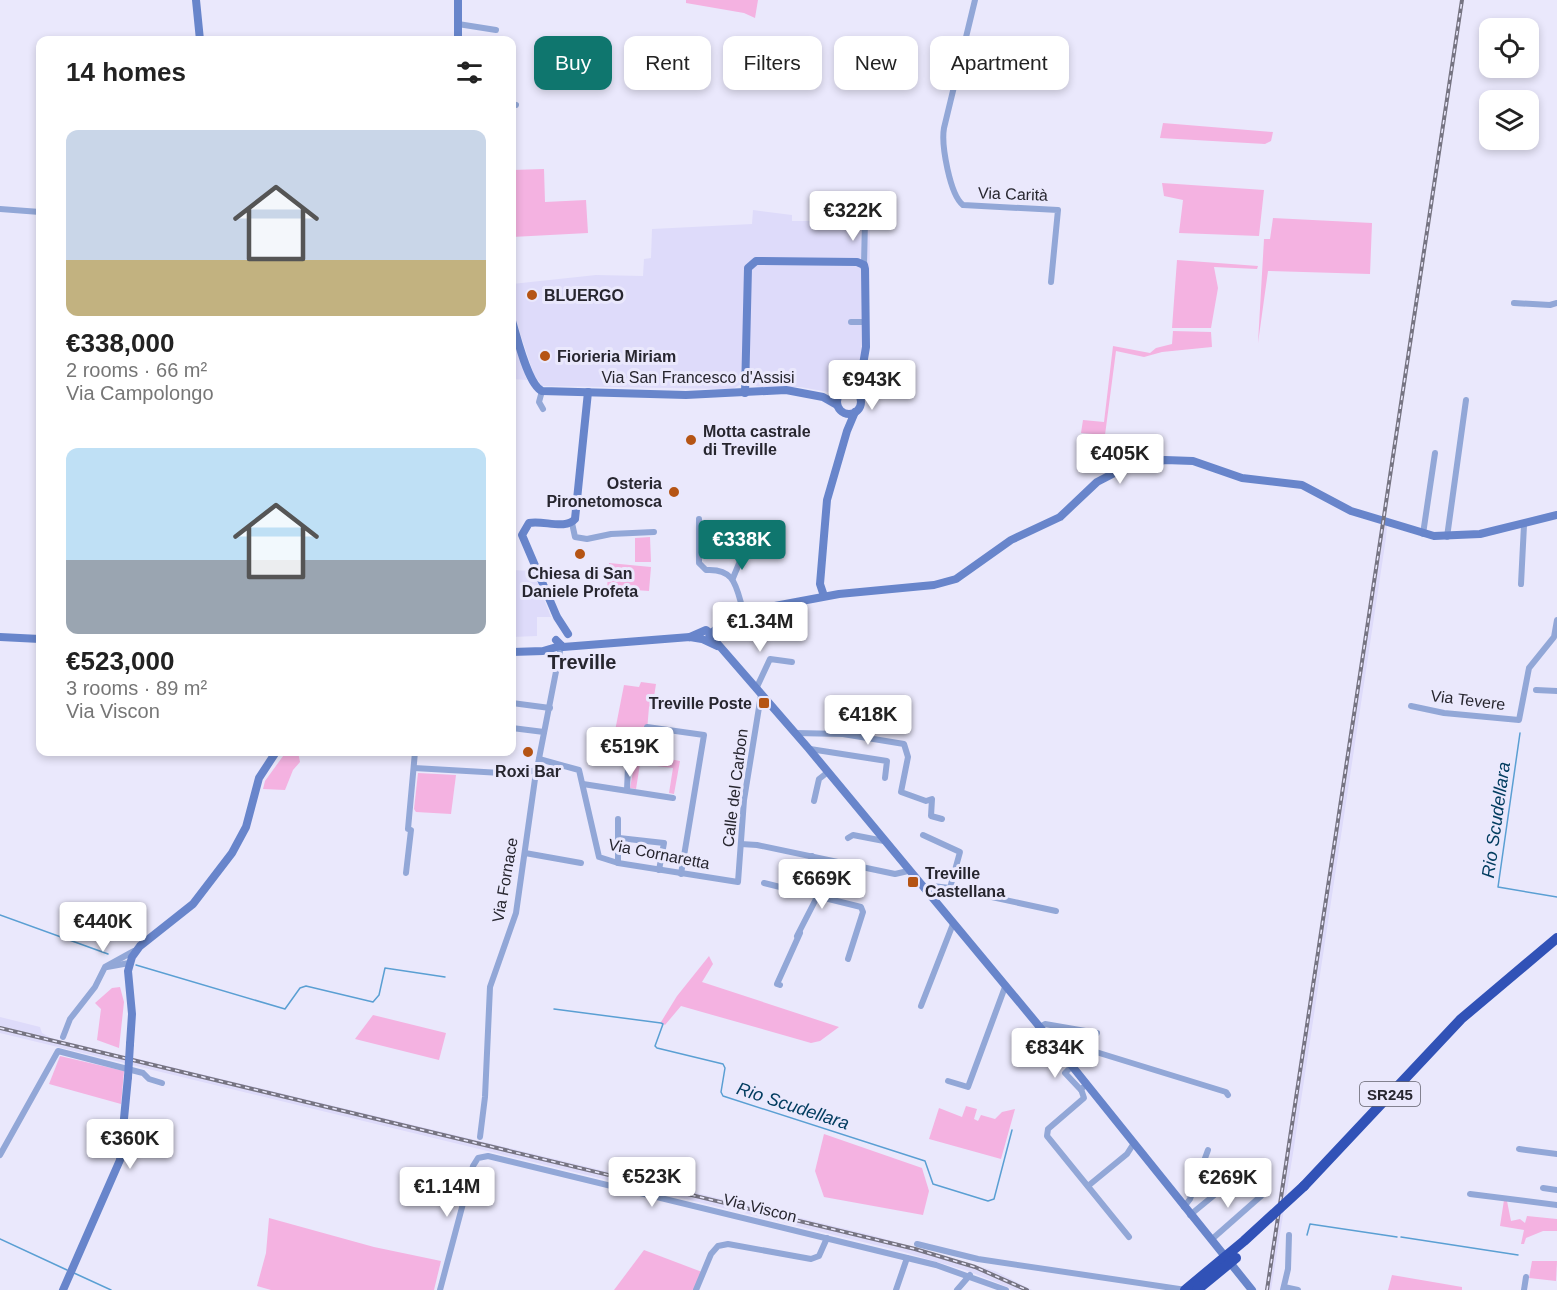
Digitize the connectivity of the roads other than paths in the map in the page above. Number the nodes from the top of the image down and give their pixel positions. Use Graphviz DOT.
graph roads {
  1 [pos="196,0"];
  2 [pos="458,0"];
  3 [pos="975,0"];
  4 [pos="458,24"];
  5 [pos="496,30"];
  6 [pos="200,36"];
  7 [pos="458,36"];
  8 [pos="0,209"];
  9 [pos="36,212"];
  10 [pos="865,220"];
  11 [pos="864,265"];
  12 [pos="1051,282"];
  13 [pos="1514,303"];
  14 [pos="1557,303"];
  15 [pos="851,322"];
  16 [pos="866,322"];
  17 [pos="516,331"];
  18 [pos="859,376"];
  19 [pos="540,390"];
  20 [pos="845,391"];
  21 [pos="588,392"];
  22 [pos="745,393"];
  23 [pos="858,394"];
  24 [pos="823,397"];
  25 [pos="1466,400"];
  26 [pos="837,405"];
  27 [pos="543,409"];
  28 [pos="855,412"];
  29 [pos="844,413"];
  30 [pos="847,431"];
  31 [pos="1434,453"];
  32 [pos="1557,515"];
  33 [pos="699,519"];
  34 [pos="572,523"];
  35 [pos="1524,525"];
  36 [pos="753,530"];
  37 [pos="654,532"];
  38 [pos="1423,534"];
  39 [pos="1447,537"];
  40 [pos="733,578"];
  41 [pos="1521,584"];
  42 [pos="827,590"];
  43 [pos="808,597"];
  44 [pos="746,612"];
  45 [pos="1557,620"];
  46 [pos="707,634"];
  47 [pos="0,637"];
  48 [pos="36,639"];
  49 [pos="563,641"];
  50 [pos="516,652"];
  51 [pos="792,662"];
  52 [pos="1536,690"];
  53 [pos="1557,691"];
  54 [pos="759,692"];
  55 [pos="516,704"];
  56 [pos="1411,706"];
  57 [pos="550,708"];
  58 [pos="647,727"];
  59 [pos="516,728"];
  60 [pos="544,732"];
  61 [pos="795,733"];
  62 [pos="809,749"];
  63 [pos="273,756"];
  64 [pos="415,756"];
  65 [pos="539,759"];
  66 [pos="628,766"];
  67 [pos="414,768"];
  68 [pos="537,770"];
  69 [pos="828,772"];
  70 [pos="517,774"];
  71 [pos="885,778"];
  72 [pos="535,779"];
  73 [pos="583,784"];
  74 [pos="627,790"];
  75 [pos="673,798"];
  76 [pos="814,801"];
  77 [pos="618,819"];
  78 [pos="942,819"];
  79 [pos="923,835"];
  80 [pos="619,838"];
  81 [pos="848,838"];
  82 [pos="884,841"];
  83 [pos="741,844"];
  84 [pos="525,853"];
  85 [pos="812,856"];
  86 [pos="901,861"];
  87 [pos="581,863"];
  88 [pos="618,863"];
  89 [pos="659,870"];
  90 [pos="889,871"];
  91 [pos="908,871"];
  92 [pos="406,873"];
  93 [pos="681,874"];
  94 [pos="736,882"];
  95 [pos="764,883"];
  96 [pos="950,888"];
  97 [pos="924,889"];
  98 [pos="805,894"];
  99 [pos="817,897"];
  100 [pos="1056,911"];
  101 [pos="953,924"];
  102 [pos="1557,938"];
  103 [pos="1557,947"];
  104 [pos="136,950"];
  105 [pos="120,959"];
  106 [pos="848,959"];
  107 [pos="125,965"];
  108 [pos="102,972"];
  109 [pos="780,985"];
  110 [pos="1005,987"];
  111 [pos="921,1006"];
  112 [pos="1479,1007"];
  113 [pos="1038,1028"];
  114 [pos="1097,1033"];
  115 [pos="63,1037"];
  116 [pos="1052,1044"];
  117 [pos="948,1081"];
  118 [pos="162,1083"];
  119 [pos="1084,1088"];
  120 [pos="1228,1095"];
  121 [pos="480,1137"];
  122 [pos="1134,1143"];
  123 [pos="1519,1149"];
  124 [pos="1208,1150"];
  125 [pos="1557,1154"];
  126 [pos="0,1155"];
  127 [pos="1088,1186"];
  128 [pos="1224,1186"];
  129 [pos="1543,1188"];
  130 [pos="1306,1189"];
  131 [pos="1557,1190"];
  132 [pos="1470,1194"];
  133 [pos="1261,1196"];
  134 [pos="1557,1205"];
  135 [pos="1184,1207"];
  136 [pos="1190,1215"];
  137 [pos="1289,1235"];
  138 [pos="1129,1237"];
  139 [pos="827,1238"];
  140 [pos="1211,1240"];
  141 [pos="917,1244"];
  142 [pos="907,1258"];
  143 [pos="970,1275"];
  144 [pos="1526,1277"];
  145 [pos="1151,1287"];
  146 [pos="1284,1289"];
  147 [pos="63,1290"];
  148 [pos="440,1290"];
  149 [pos="696,1290"];
  150 [pos="896,1290"];
  151 [pos="957,1290"];
  152 [pos="1006,1290"];
  153 [pos="1187,1290"];
  154 [pos="1197,1290"];
  155 [pos="1252,1290"];
  156 [pos="1298,1290"];
  157 [pos="1524,1290"];
  1 -- 6 [label="street"];
  2 -- 4 [label="street"];
  3 -- 12 [label="street, Via Carità"];
  4 -- 5 [label="street"];
  4 -- 7 [label="street"];
  8 -- 9 [label="street"];
  10 -- 11 [label="street"];
  11 -- 16 [label="street"];
  11 -- 22 [label="street"];
  13 -- 14 [label="street"];
  15 -- 16 [label="street"];
  16 -- 18 [label="street"];
  17 -- 19 [label="street"];
  18 -- 20 [label="street"];
  18 -- 23 [label="street"];
  19 -- 21 [label="street, Via San Francesco d'Assisi"];
  19 -- 27 [label="street"];
  20 -- 23 [label="street"];
  20 -- 24 [label="street, Via San Francesco d'Assisi"];
  20 -- 26 [label="street"];
  21 -- 22 [label="street, Via San Francesco d'Assisi"];
  21 -- 34 [label="street"];
  22 -- 24 [label="street, Via San Francesco d'Assisi"];
  23 -- 28 [label="street"];
  24 -- 26 [label="street, Via San Francesco d'Assisi"];
  25 -- 39 [label="street"];
  26 -- 29 [label="street"];
  28 -- 29 [label="street"];
  28 -- 30 [label="street"];
  29 -- 30 [label="street"];
  30 -- 42 [label="street"];
  31 -- 38 [label="street"];
  32 -- 35 [label="street"];
  33 -- 40 [label="street"];
  34 -- 37 [label="street"];
  34 -- 49 [label="street"];
  35 -- 39 [label="street"];
  35 -- 41 [label="street"];
  36 -- 40 [label="street"];
  38 -- 39 [label="street"];
  38 -- 42 [label="street"];
  40 -- 44 [label="street"];
  42 -- 43 [label="street"];
  42 -- 43 [label="street"];
  43 -- 44 [label="street"];
  44 -- 46 [label="street"];
  45 -- 56 [label="street, Via Tevere"];
  46 -- 49 [label="street"];
  46 -- 54 [label="street"];
  47 -- 48 [label="street"];
  49 -- 50 [label="street"];
  49 -- 57 [label="street, Via Fornace"];
  51 -- 54 [label="street, Calle del Carbon"];
  52 -- 53 [label="street"];
  54 -- 61 [label="street"];
  54 -- 83 [label="street, Calle del Carbon"];
  55 -- 57 [label="street"];
  57 -- 60 [label="street, Via Fornace"];
  58 -- 93 [label="street"];
  59 -- 60 [label="street"];
  60 -- 65 [label="street, Via Fornace"];
  61 -- 62 [label="street"];
  61 -- 78 [label="street"];
  62 -- 69 [label="street"];
  62 -- 71 [label="street"];
  63 -- 104 [label="street"];
  64 -- 67 [label="street"];
  65 -- 68 [label="street, Via Fornace"];
  65 -- 73 [label="street"];
  66 -- 74 [label="street"];
  67 -- 70 [label="street"];
  67 -- 92 [label="street"];
  68 -- 70 [label="street"];
  68 -- 72 [label="street, Via Fornace"];
  69 -- 76 [label="street"];
  69 -- 82 [label="street"];
  70 -- 72 [label="street"];
  72 -- 84 [label="street, Via Fornace"];
  73 -- 74 [label="street"];
  73 -- 88 [label="street, Via Cornaretta"];
  74 -- 75 [label="street"];
  77 -- 80 [label="street"];
  79 -- 96 [label="street"];
  80 -- 88 [label="street"];
  80 -- 89 [label="street"];
  81 -- 82 [label="street"];
  82 -- 86 [label="street"];
  83 -- 85 [label="street"];
  83 -- 94 [label="street, Calle del Carbon"];
  84 -- 87 [label="street"];
  84 -- 121 [label="street, Via Fornace"];
  85 -- 90 [label="street"];
  85 -- 98 [label="street"];
  86 -- 90 [label="street"];
  86 -- 91 [label="street"];
  88 -- 89 [label="street, Via Cornaretta"];
  89 -- 93 [label="street, Via Cornaretta"];
  90 -- 91 [label="street"];
  91 -- 97 [label="street"];
  93 -- 94 [label="street, Via Cornaretta"];
  95 -- 98 [label="street"];
  96 -- 97 [label="street"];
  96 -- 100 [label="street"];
  97 -- 101 [label="street"];
  98 -- 99 [label="street"];
  99 -- 106 [label="street"];
  99 -- 109 [label="street"];
  101 -- 110 [label="street"];
  101 -- 111 [label="street"];
  102 -- 112 [label="highway, SR245"];
  103 -- 112 [label="highway, SR245"];
  104 -- 105 [label="street"];
  104 -- 107 [label="street"];
  105 -- 107 [label="street"];
  105 -- 108 [label="street"];
  107 -- 108 [label="street"];
  107 -- 147 [label="street, bridge"];
  108 -- 115 [label="street"];
  110 -- 113 [label="street"];
  110 -- 117 [label="street"];
  112 -- 130 [label="highway, SR245"];
  113 -- 114 [label="street"];
  113 -- 116 [label="street"];
  116 -- 119 [label="street"];
  116 -- 120 [label="street"];
  118 -- 126 [label="street"];
  119 -- 122 [label="street"];
  119 -- 127 [label="street"];
  122 -- 127 [label="street"];
  122 -- 135 [label="street"];
  123 -- 125 [label="street"];
  124 -- 135 [label="street"];
  127 -- 138 [label="street"];
  128 -- 136 [label="street"];
  129 -- 131 [label="street"];
  130 -- 153 [label="highway, SR245, bridge"];
  130 -- 154 [label="highway, SR245, bridge"];
  132 -- 134 [label="street"];
  133 -- 140 [label="street"];
  135 -- 136 [label="street"];
  136 -- 140 [label="street"];
  137 -- 146 [label="street"];
  139 -- 142 [label="street, Via Viscon"];
  139 -- 148 [label="street, Via Viscon"];
  139 -- 149 [label="street"];
  140 -- 155 [label="street"];
  141 -- 145 [label="street"];
  142 -- 143 [label="street, Via Viscon"];
  142 -- 150 [label="street"];
  143 -- 151 [label="street"];
  143 -- 152 [label="street, Via Viscon"];
  144 -- 157 [label="street"];
  145 -- 153 [label="street"];
  146 -- 156 [label="street"];
}
